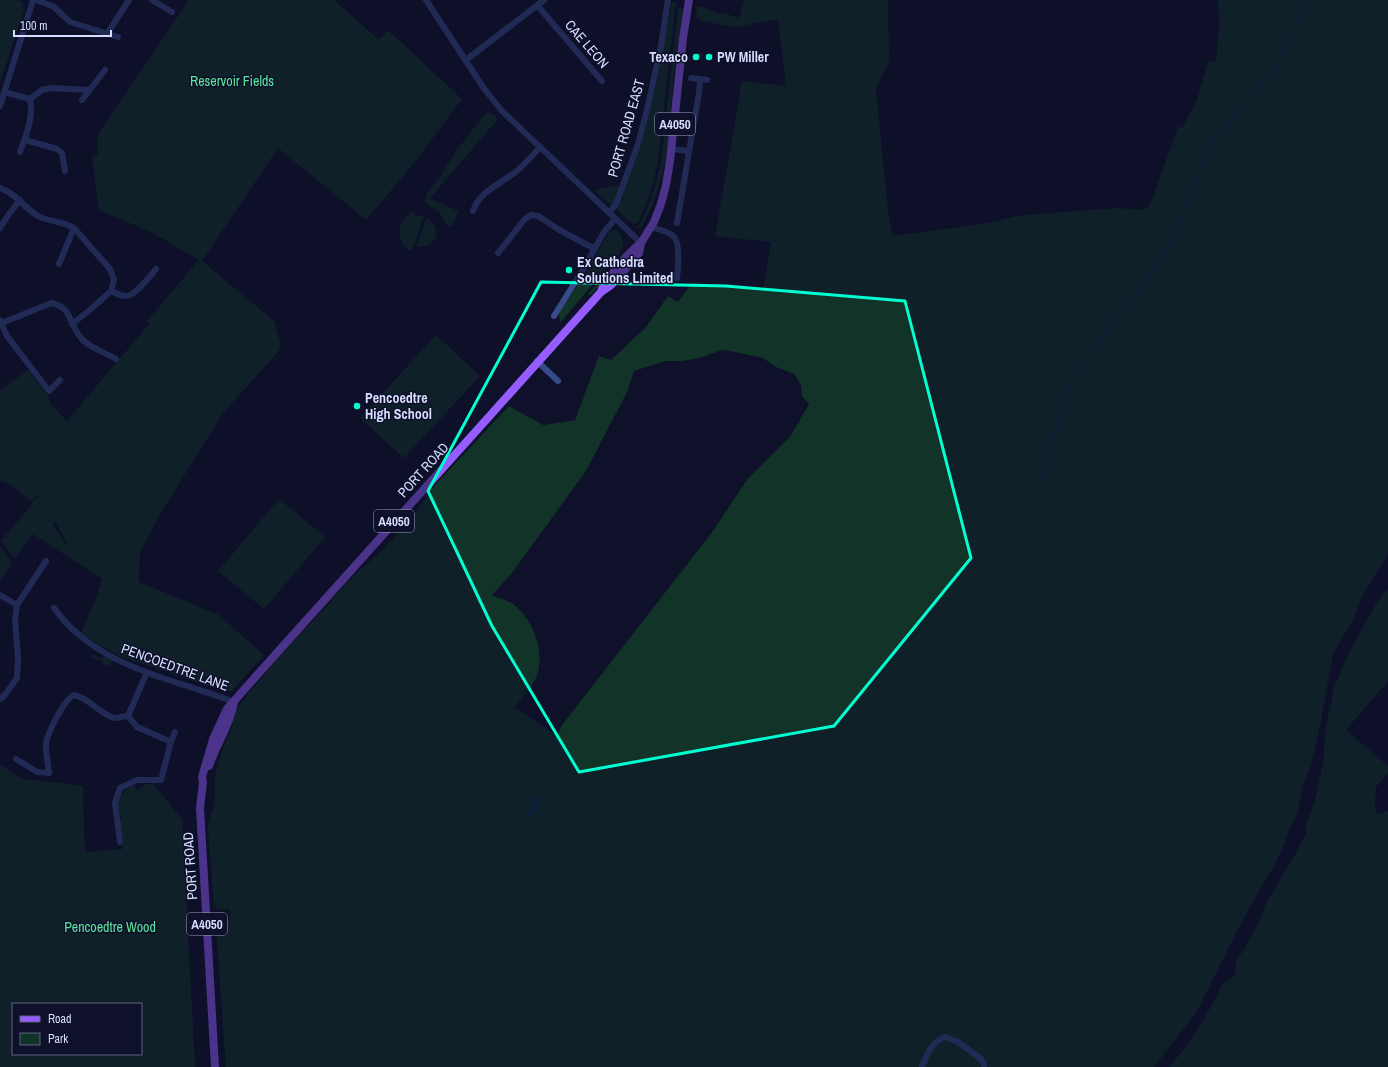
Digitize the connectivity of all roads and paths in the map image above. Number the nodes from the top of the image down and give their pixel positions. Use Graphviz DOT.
graph roads {
  1 [pos="33,0"];
  2 [pos="37,0"];
  3 [pos="129,0"];
  4 [pos="152,0"];
  5 [pos="426,0"];
  6 [pos="544,0"];
  7 [pos="668,0"];
  8 [pos="689,0"];
  9 [pos="537,5"];
  10 [pos="172,12"];
  11 [pos="107,34"];
  12 [pos="118,37"];
  13 [pos="466,60"];
  14 [pos="105,70"];
  15 [pos="691,78"];
  16 [pos="700,79"];
  17 [pos="707,80"];
  18 [pos="602,81"];
  19 [pos="89,90"];
  20 [pos="4,92"];
  21 [pos="30,99"];
  22 [pos="82,100"];
  23 [pos="0,106"];
  24 [pos="25,140"];
  25 [pos="540,147"];
  26 [pos="672,150"];
  27 [pos="689,151"];
  28 [pos="20,152"];
  29 [pos="65,171"];
  30 [pos="0,188"];
  31 [pos="20,200"];
  32 [pos="473,211"];
  33 [pos="609,213"];
  34 [pos="615,219"];
  35 [pos="677,223"];
  36 [pos="651,227"];
  37 [pos="0,228"];
  38 [pos="74,228"];
  39 [pos="641,243"];
  40 [pos="594,249"];
  41 [pos="498,253"];
  42 [pos="59,264"];
  43 [pos="156,269"];
  44 [pos="677,278"];
  45 [pos="111,291"];
  46 [pos="554,316"];
  47 [pos="1,321"];
  48 [pos="72,324"];
  49 [pos="116,359"];
  50 [pos="537,361"];
  51 [pos="60,380"];
  52 [pos="558,381"];
  53 [pos="46,561"];
  54 [pos="0,595"];
  55 [pos="17,606"];
  56 [pos="54,608"];
  57 [pos="146,672"];
  58 [pos="0,699"];
  59 [pos="234,702"];
  60 [pos="128,716"];
  61 [pos="175,732"];
  62 [pos="171,742"];
  63 [pos="16,759"];
  64 [pos="120,842"];
  65 [pos="215,1067"];
  66 [pos="922,1067"];
  67 [pos="984,1067"];
  1 -- 20 [label="street"];
  2 -- 11 [label="street"];
  3 -- 11 [label="street"];
  4 -- 10 [label="street"];
  5 -- 13 [label="street"];
  6 -- 9 [label="street"];
  7 -- 33 [label="street, PORT ROAD EAST"];
  8 -- 26 [label="main road, A4050"];
  9 -- 13 [label="street"];
  9 -- 18 [label="street, CAE LEON"];
  11 -- 12 [label="street"];
  13 -- 25 [label="street"];
  14 -- 19 [label="street"];
  15 -- 16 [label="street"];
  16 -- 17 [label="street"];
  16 -- 27 [label="street"];
  19 -- 21 [label="street"];
  19 -- 22 [label="street"];
  20 -- 21 [label="street"];
  20 -- 23 [label="street"];
  21 -- 24 [label="street"];
  24 -- 28 [label="street"];
  24 -- 29 [label="street"];
  25 -- 32 [label="street"];
  25 -- 33 [label="street"];
  26 -- 27 [label="street"];
  26 -- 36 [label="main road, A4050"];
  27 -- 35 [label="street"];
  30 -- 31 [label="street"];
  31 -- 37 [label="street"];
  31 -- 38 [label="street"];
  33 -- 34 [label="street"];
  34 -- 39 [label="street"];
  34 -- 40 [label="street"];
  36 -- 39 [label="main road, A4050"];
  36 -- 44 [label="street"];
  38 -- 42 [label="street"];
  38 -- 45 [label="street"];
  39 -- 50 [label="main road, PORT ROAD / A4050"];
  40 -- 41 [label="street"];
  40 -- 46 [label="street"];
  43 -- 45 [label="street"];
  45 -- 48 [label="street"];
  47 -- 48 [label="street"];
  47 -- 51 [label="street"];
  48 -- 49 [label="street"];
  50 -- 52 [label="street"];
  50 -- 59 [label="main road, PORT ROAD / A4050"];
  53 -- 55 [label="street"];
  54 -- 55 [label="street"];
  55 -- 58 [label="street"];
  56 -- 57 [label="street, PENCOEDTRE LANE"];
  57 -- 59 [label="street, PENCOEDTRE LANE"];
  57 -- 60 [label="street"];
  59 -- 65 [label="main road, PORT ROAD / A4050"];
  60 -- 62 [label="street"];
  60 -- 63 [label="street"];
  61 -- 62 [label="street"];
  62 -- 64 [label="street"];
  66 -- 67 [label="street"];
}
